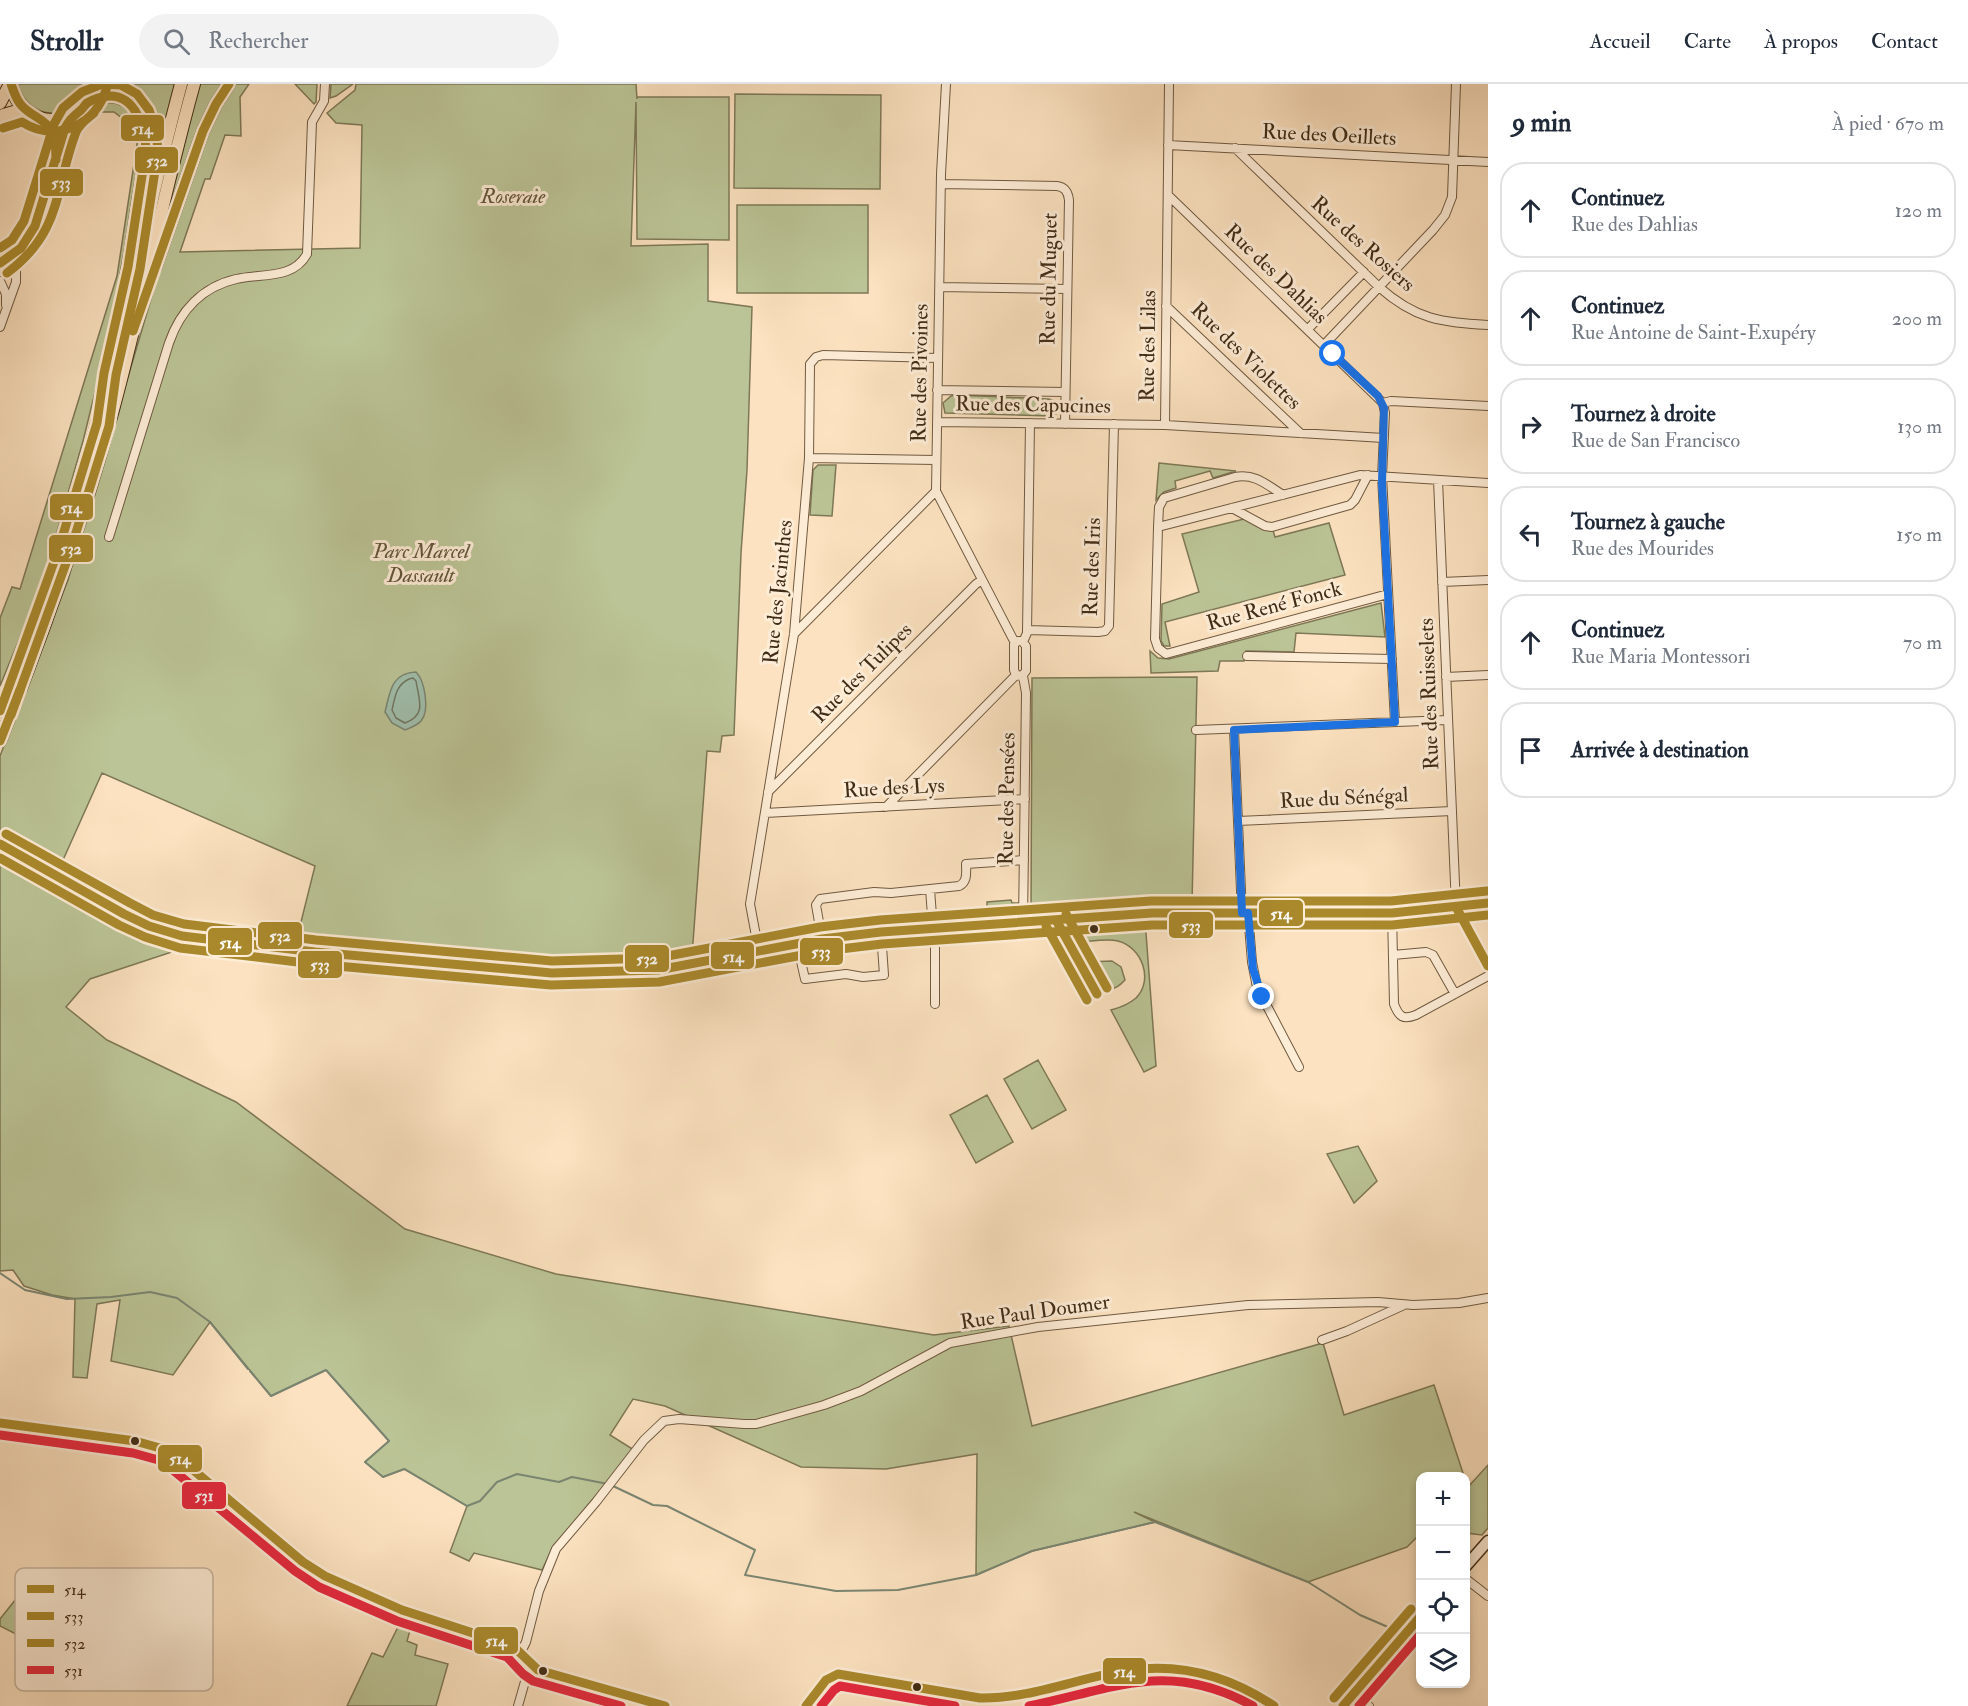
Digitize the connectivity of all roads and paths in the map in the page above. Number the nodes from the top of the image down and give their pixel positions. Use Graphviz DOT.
graph roads {
  1 [pos="10,84"];
  2 [pos="95,84"];
  3 [pos="181,84"];
  4 [pos="194,84"];
  5 [pos="229,84"];
  6 [pos="325,84"];
  7 [pos="946,84"];
  8 [pos="1169,84"];
  9 [pos="1456,84"];
  10 [pos="88,102"];
  11 [pos="0,103"];
  12 [pos="24,109"];
  13 [pos="0,116"];
  14 [pos="72,116"];
  15 [pos="44,119"];
  16 [pos="1168,145"];
  17 [pos="1234,148"];
  18 [pos="56,160"];
  19 [pos="1453,160"];
  20 [pos="1488,162"];
  21 [pos="941,184"];
  22 [pos="1168,195"];
  23 [pos="16,252"];
  24 [pos="0,263"];
  25 [pos="1364,272"];
  26 [pos="0,281"];
  27 [pos="940,287"];
  28 [pos="1379,287"];
  29 [pos="1067,289"];
  30 [pos="1166,306"];
  31 [pos="6,310"];
  32 [pos="1488,325"];
  33 [pos="0,327"];
  34 [pos="134,328"];
  35 [pos="1308,329"];
  36 [pos="1324,345"];
  37 [pos="938,357"];
  38 [pos="938,390"];
  39 [pos="1065,392"];
  40 [pos="1383,403"];
  41 [pos="1488,406"];
  42 [pos="937,422"];
  43 [pos="97,423"];
  44 [pos="1030,423"];
  45 [pos="1065,424"];
  46 [pos="1114,424"];
  47 [pos="1165,425"];
  48 [pos="1300,433"];
  49 [pos="1384,438"];
  50 [pos="809,459"];
  51 [pos="936,460"];
  52 [pos="1368,475"];
  53 [pos="1382,476"];
  54 [pos="1438,480"];
  55 [pos="1488,483"];
  56 [pos="936,491"];
  57 [pos="1283,495"];
  58 [pos="1232,508"];
  59 [pos="1158,526"];
  60 [pos="109,537"];
  61 [pos="982,580"];
  62 [pos="1488,580"];
  63 [pos="1442,582"];
  64 [pos="1388,594"];
  65 [pos="1027,630"];
  66 [pos="794,634"];
  67 [pos="1019,642"];
  68 [pos="1247,656"];
  69 [pos="1392,659"];
  70 [pos="1020,675"];
  71 [pos="1488,675"];
  72 [pos="1446,677"];
  73 [pos="0,711"];
  74 [pos="1448,720"];
  75 [pos="1395,722"];
  76 [pos="1196,730"];
  77 [pos="1234,730"];
  78 [pos="0,741"];
  79 [pos="768,792"];
  80 [pos="1025,800"];
  81 [pos="886,807"];
  82 [pos="1452,811"];
  83 [pos="765,813"];
  84 [pos="1238,821"];
  85 [pos="0,844"];
  86 [pos="1024,860"];
  87 [pos="930,890"];
  88 [pos="1488,903"];
  89 [pos="1456,907"];
  90 [pos="1245,913"];
  91 [pos="1392,913"];
  92 [pos="1023,922"];
  93 [pos="934,929"];
  94 [pos="881,932"];
  95 [pos="822,939"];
  96 [pos="796,944"];
  97 [pos="759,952"];
  98 [pos="1393,955"];
  99 [pos="1488,966"];
  100 [pos="1488,976"];
  101 [pos="1455,994"];
  102 [pos="935,1004"];
  103 [pos="1299,1067"];
  104 [pos="1488,1298"];
  105 [pos="1406,1305"];
  106 [pos="1322,1340"];
  107 [pos="0,1423"];
  108 [pos="1488,1541"];
  109 [pos="1470,1561"];
  110 [pos="1467,1580"];
  111 [pos="1488,1596"];
  112 [pos="1416,1622"];
  113 [pos="521,1652"];
  114 [pos="531,1666"];
  115 [pos="1351,1696"];
  116 [pos="518,1706"];
  117 [pos="665,1706"];
  118 [pos="806,1706"];
  119 [pos="1274,1706"];
  120 [pos="1343,1706"];
  121 [pos="1370,1706"];
  1 -- 11 [label="main road"];
  1 -- 12 [label="main road"];
  2 -- 10 [label="main road"];
  3 -- 43 [label="main road"];
  4 -- 34 [label="main road"];
  5 -- 34 [label="main road"];
  6 -- 60 [label="street"];
  7 -- 21 [label="street, Rue des Pivoines"];
  8 -- 16 [label="street, Rue des Lilas"];
  9 -- 19 [label="street"];
  10 -- 14 [label="main road"];
  10 -- 43 [label="main road"];
  12 -- 13 [label="main road"];
  12 -- 15 [label="main road"];
  14 -- 15 [label="main road"];
  14 -- 18 [label="street"];
  15 -- 18 [label="street"];
  16 -- 17 [label="street, Rue des Oeillets"];
  16 -- 22 [label="street, Rue des Lilas"];
  17 -- 19 [label="street, Rue des Oeillets"];
  17 -- 25 [label="street, Rue des Rosiers"];
  18 -- 23 [label="street"];
  19 -- 20 [label="street, Rue des Oeillets"];
  19 -- 28 [label="street"];
  21 -- 27 [label="street, Rue des Pivoines"];
  21 -- 29 [label="street, Rue du Muguet"];
  22 -- 30 [label="street, Rue des Lilas"];
  22 -- 35 [label="street, Rue des Dahlias"];
  23 -- 24 [label="street"];
  23 -- 31 [label="street"];
  25 -- 28 [label="street, Rue des Rosiers"];
  25 -- 35 [label="street"];
  26 -- 31 [label="street"];
  27 -- 29 [label="street"];
  27 -- 37 [label="street, Rue des Pivoines"];
  28 -- 32 [label="street, Rue des Rosiers"];
  28 -- 36 [label="street"];
  29 -- 39 [label="street, Rue du Muguet"];
  30 -- 47 [label="street, Rue des Lilas"];
  30 -- 48 [label="street, Rue des Violettes"];
  31 -- 33 [label="street"];
  34 -- 78 [label="main road"];
  35 -- 36 [label="street, Rue des Dahlias"];
  36 -- 40 [label="street, Rue des Dahlias"];
  37 -- 38 [label="street, Rue des Pivoines"];
  37 -- 50 [label="street, Rue des Jacinthes"];
  38 -- 39 [label="street, Rue des Capucines"];
  38 -- 42 [label="street, Rue des Pivoines"];
  39 -- 45 [label="street, Rue du Muguet"];
  40 -- 41 [label="street"];
  40 -- 49 [label="street"];
  42 -- 44 [label="street, Rue des Capucines"];
  42 -- 51 [label="street, Rue des Pivoines"];
  43 -- 73 [label="main road"];
  44 -- 45 [label="street, Rue des Capucines"];
  44 -- 65 [label="street, Rue des Pensées"];
  45 -- 46 [label="street, Rue des Capucines"];
  46 -- 47 [label="street, Rue des Capucines"];
  46 -- 65 [label="street, Rue des Iris"];
  47 -- 48 [label="street, Rue des Lilas"];
  48 -- 49 [label="street, Rue des Lilas"];
  49 -- 53 [label="street"];
  50 -- 51 [label="street"];
  50 -- 66 [label="street, Rue des Jacinthes"];
  51 -- 56 [label="street, Rue des Pivoines"];
  52 -- 53 [label="street"];
  52 -- 57 [label="street"];
  52 -- 58 [label="street"];
  53 -- 54 [label="street"];
  53 -- 64 [label="street"];
  54 -- 55 [label="street"];
  54 -- 63 [label="street, Rue des Ruisselets"];
  56 -- 61 [label="street, Rue des Pivoines"];
  56 -- 66 [label="street"];
  57 -- 58 [label="street"];
  57 -- 59 [label="street"];
  58 -- 59 [label="street"];
  59 -- 64 [label="street, Rue René Fonck"];
  61 -- 67 [label="street, Rue des Pivoines"];
  61 -- 79 [label="street, Rue des Tulipes"];
  62 -- 63 [label="street"];
  63 -- 72 [label="street, Rue des Ruisselets"];
  64 -- 69 [label="street"];
  65 -- 67 [label="street, Rue des Pensées"];
  66 -- 79 [label="street, Rue des Jacinthes"];
  67 -- 70 [label="street, Rue des Pensées"];
  67 -- 70 [label="street, Rue des Pensées"];
  68 -- 69 [label="street"];
  69 -- 75 [label="street"];
  70 -- 80 [label="street, Rue des Pensées"];
  70 -- 81 [label="street"];
  71 -- 72 [label="street"];
  72 -- 74 [label="street, Rue des Ruisselets"];
  74 -- 75 [label="street"];
  74 -- 82 [label="street, Rue des Ruisselets"];
  75 -- 77 [label="street"];
  76 -- 77 [label="street"];
  77 -- 84 [label="street"];
  79 -- 83 [label="street, Rue des Jacinthes"];
  80 -- 81 [label="street, Rue des Lys"];
  80 -- 86 [label="street, Rue des Pensées"];
  81 -- 83 [label="street, Rue des Lys"];
  82 -- 84 [label="street, Rue du Sénégal"];
  82 -- 89 [label="street, Rue des Ruisselets"];
  83 -- 97 [label="street, Rue des Jacinthes"];
  84 -- 90 [label="street"];
  85 -- 97 [label="street"];
  86 -- 87 [label="street"];
  86 -- 92 [label="street, Rue des Pensées"];
  87 -- 93 [label="street"];
  87 -- 95 [label="street"];
  88 -- 89 [label="street"];
  89 -- 91 [label="street"];
  89 -- 99 [label="street"];
  90 -- 91 [label="street"];
  90 -- 92 [label="street"];
  90 -- 103 [label="street"];
  91 -- 98 [label="street"];
  92 -- 93 [label="street"];
  93 -- 94 [label="street"];
  93 -- 102 [label="street"];
  94 -- 95 [label="street"];
  94 -- 96 [label="street"];
  95 -- 96 [label="street"];
  96 -- 97 [label="street"];
  98 -- 101 [label="street"];
  98 -- 101 [label="street"];
  100 -- 101 [label="street"];
  104 -- 105 [label="street, Rue Paul Doumer"];
  105 -- 106 [label="street"];
  105 -- 113 [label="street, Rue Paul Doumer"];
  107 -- 113 [label="street"];
  108 -- 109 [label="main road"];
  110 -- 111 [label="street"];
  112 -- 115 [label="main road"];
  113 -- 114 [label="street"];
  114 -- 116 [label="street"];
  114 -- 117 [label="street"];
  115 -- 120 [label="main road"];
  115 -- 121 [label="street"];
  118 -- 119 [label="street"];
}
